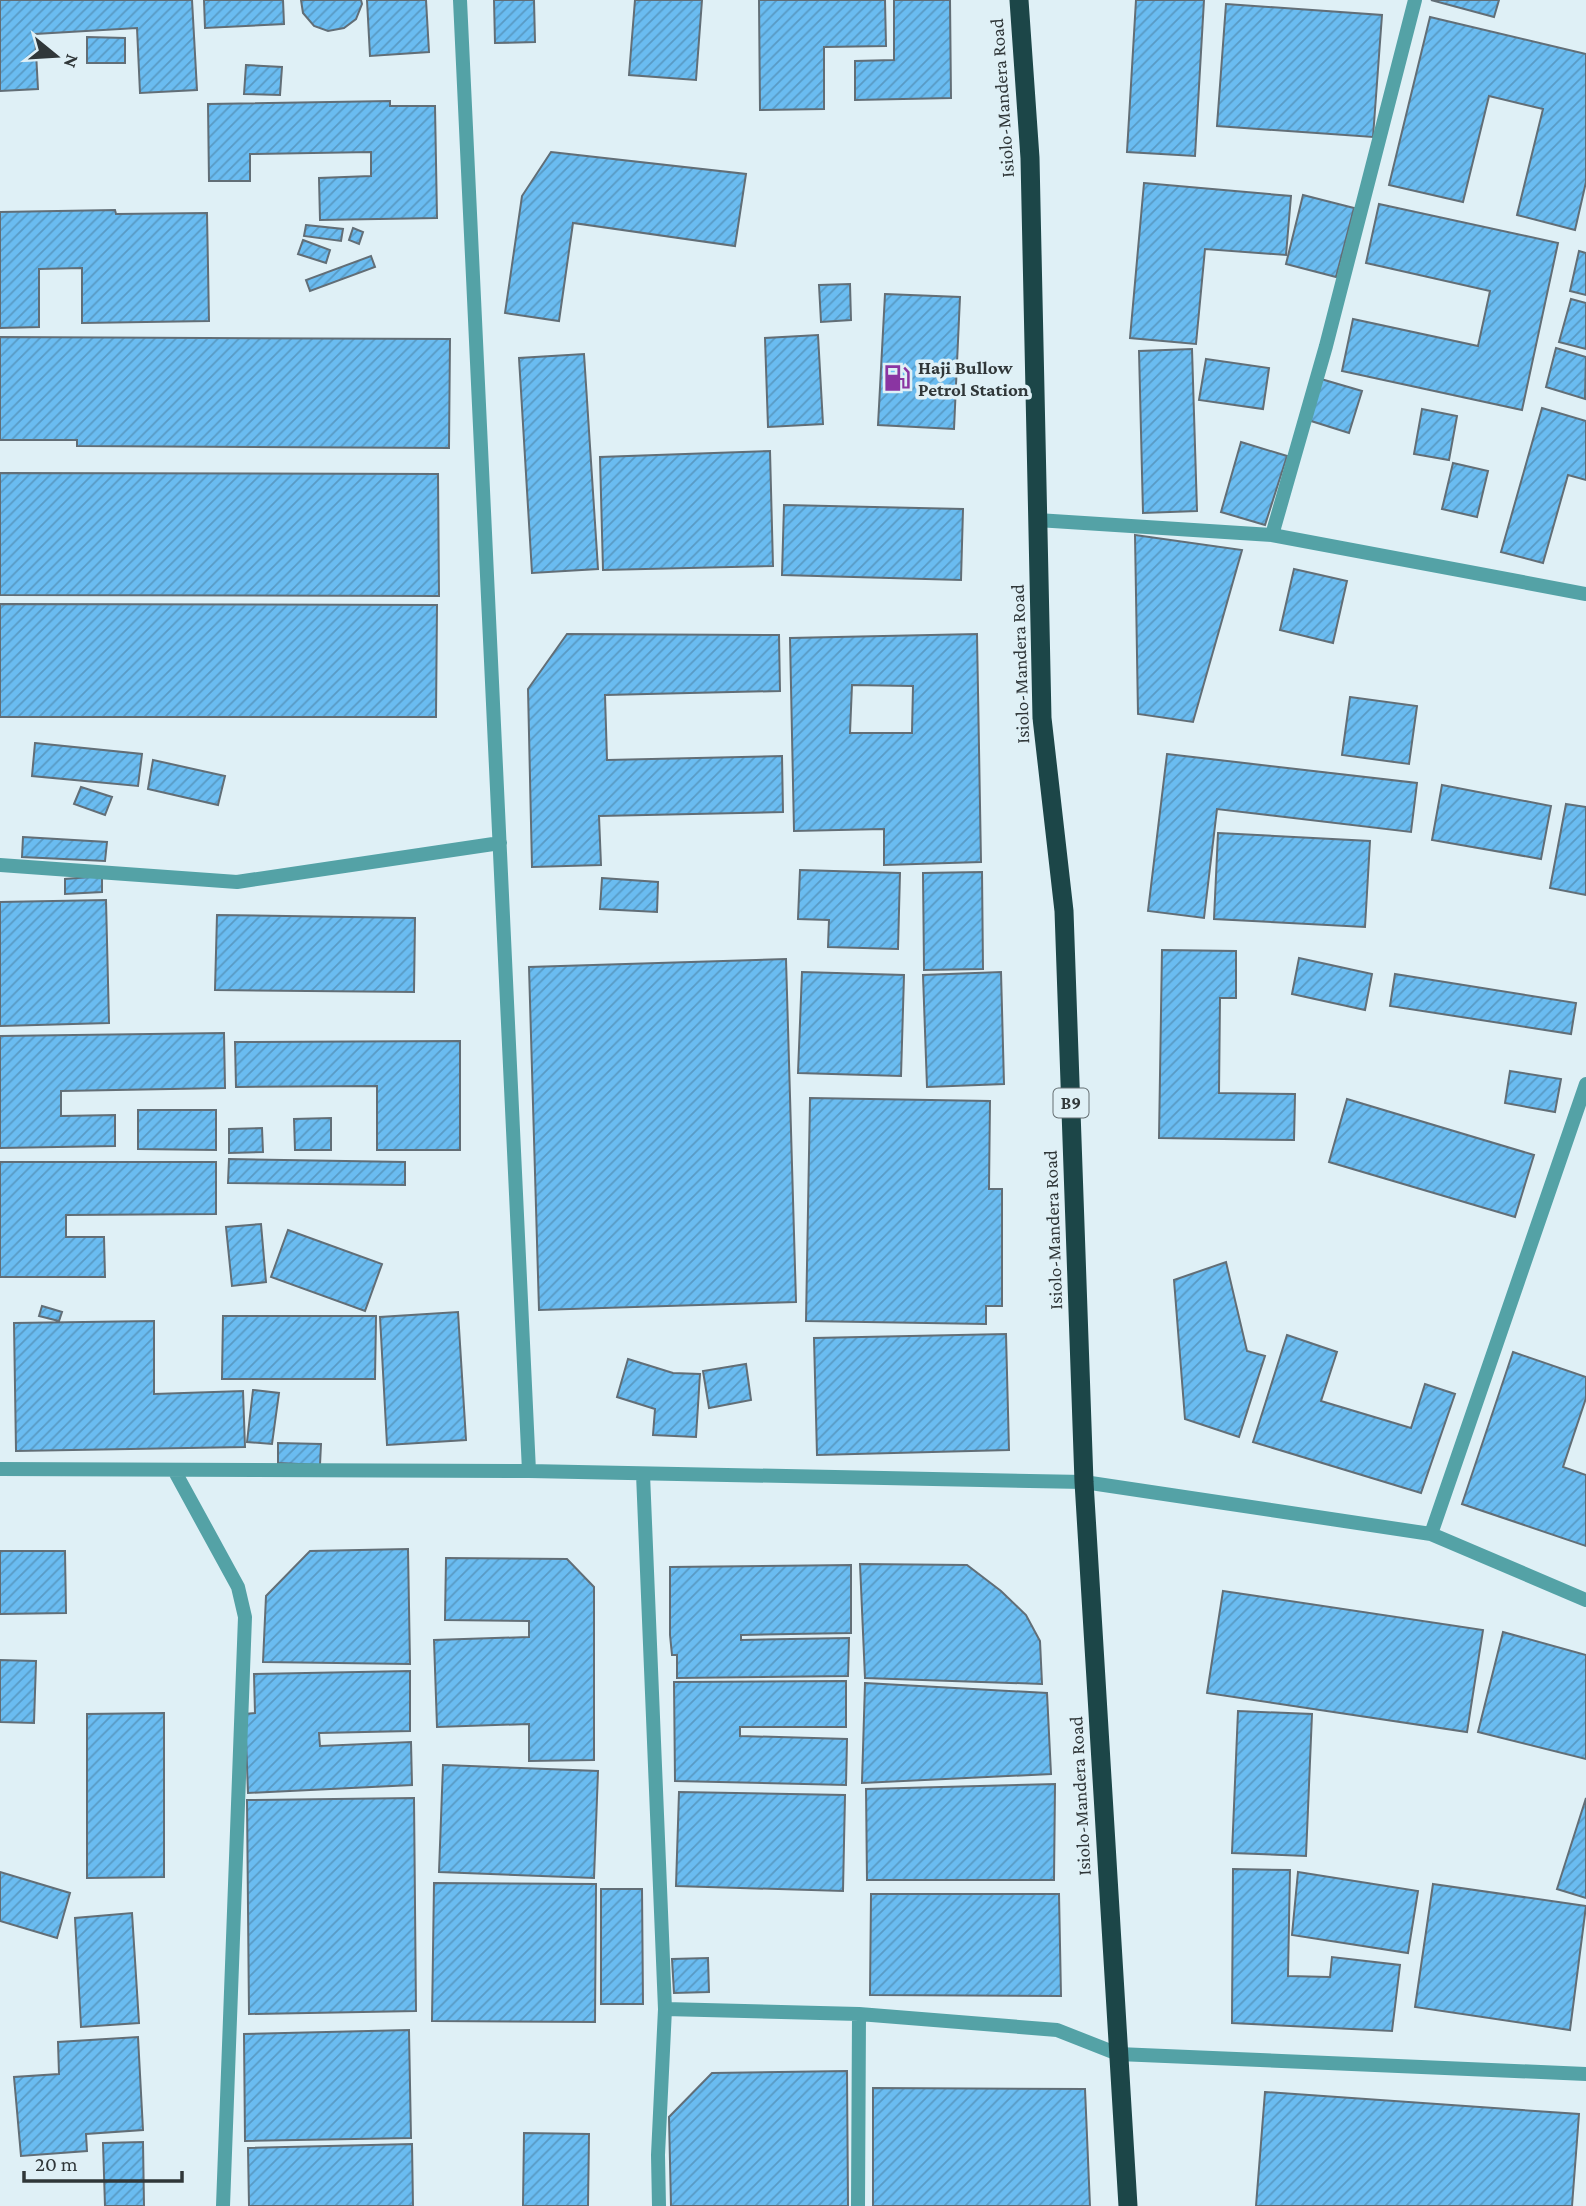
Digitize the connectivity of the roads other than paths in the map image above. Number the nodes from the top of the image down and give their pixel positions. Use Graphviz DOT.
graph roads {
  1 [pos="460,0"];
  2 [pos="1019,0"];
  3 [pos="1415,0"];
  4 [pos="1037,520"];
  5 [pos="1272,535"];
  6 [pos="1586,594"];
  7 [pos="500,843"];
  8 [pos="0,865"];
  9 [pos="1586,1084"];
  10 [pos="0,1469"];
  11 [pos="174,1470"];
  12 [pos="529,1471"];
  13 [pos="643,1474"];
  14 [pos="1084,1482"];
  15 [pos="1431,1534"];
  16 [pos="1586,1600"];
  17 [pos="665,2009"];
  18 [pos="859,2014"];
  19 [pos="1118,2054"];
  20 [pos="1586,2074"];
  21 [pos="223,2206"];
  22 [pos="659,2206"];
  23 [pos="858,2206"];
  24 [pos="1128,2206"];
  1 -- 7 [label="street"];
  2 -- 4 [label="highway, Isiolo-Mandera Road / B9"];
  3 -- 5 [label="street"];
  4 -- 5 [label="street"];
  4 -- 14 [label="highway, Isiolo-Mandera Road / B9"];
  5 -- 6 [label="street"];
  7 -- 8 [label="street"];
  7 -- 12 [label="street"];
  9 -- 15 [label="street"];
  10 -- 11 [label="street"];
  11 -- 12 [label="street"];
  11 -- 21 [label="street"];
  12 -- 13 [label="street"];
  13 -- 14 [label="street"];
  13 -- 17 [label="street"];
  14 -- 15 [label="street"];
  14 -- 19 [label="highway, Isiolo-Mandera Road / B9"];
  15 -- 16 [label="street"];
  17 -- 18 [label="street"];
  17 -- 22 [label="street"];
  18 -- 19 [label="street"];
  18 -- 23 [label="street"];
  19 -- 20 [label="street"];
  19 -- 24 [label="highway, Isiolo-Mandera Road / B9"];
}
